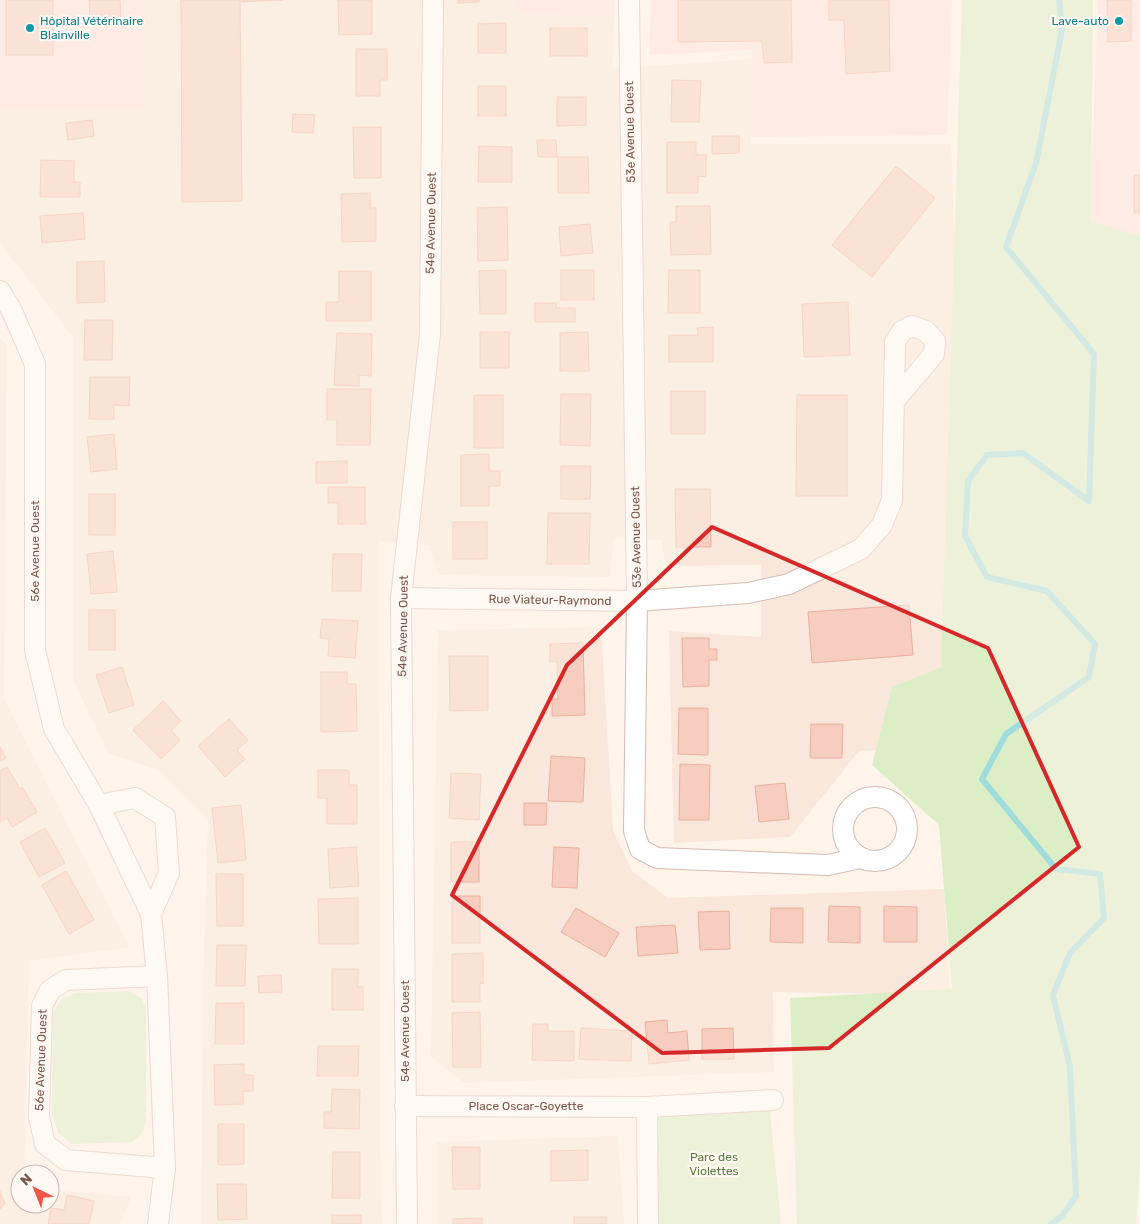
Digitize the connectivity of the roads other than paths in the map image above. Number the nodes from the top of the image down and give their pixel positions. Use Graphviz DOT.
graph roads {
  1 [pos="433,0"];
  2 [pos="629,0"];
  3 [pos="0,291"];
  4 [pos="895,400"];
  5 [pos="402,598"];
  6 [pos="636,600"];
  7 [pos="99,805"];
  8 [pos="860,858"];
  9 [pos="151,914"];
  10 [pos="157,976"];
  11 [pos="773,1100"];
  12 [pos="405,1106"];
  13 [pos="647,1107"];
  14 [pos="165,1168"];
  15 [pos="158,1224"];
  16 [pos="407,1224"];
  17 [pos="648,1224"];
  1 -- 5 [label="street, 54e Avenue Ouest"];
  2 -- 6 [label="street, 53e Avenue Ouest"];
  3 -- 7 [label="street, 56e Avenue Ouest"];
  4 -- 6 [label="street, Rue Viateur-Raymond"];
  5 -- 6 [label="street, Rue Viateur-Raymond"];
  5 -- 12 [label="street, 54e Avenue Ouest"];
  6 -- 8 [label="street, 53e Avenue Ouest"];
  7 -- 9 [label="street, 56e Avenue Ouest"];
  7 -- 9 [label="street, 56e Avenue Ouest"];
  9 -- 10 [label="street, 56e Avenue Ouest"];
  10 -- 14 [label="street, 56e Avenue Ouest"];
  10 -- 14 [label="street, 56e Avenue Ouest"];
  11 -- 13 [label="street, Place Oscar-Goyette"];
  12 -- 13 [label="street, Place Oscar-Goyette"];
  12 -- 16 [label="street, 54e Avenue Ouest"];
  13 -- 17 [label="street"];
  14 -- 15 [label="street, 56e Avenue Ouest"];
}
